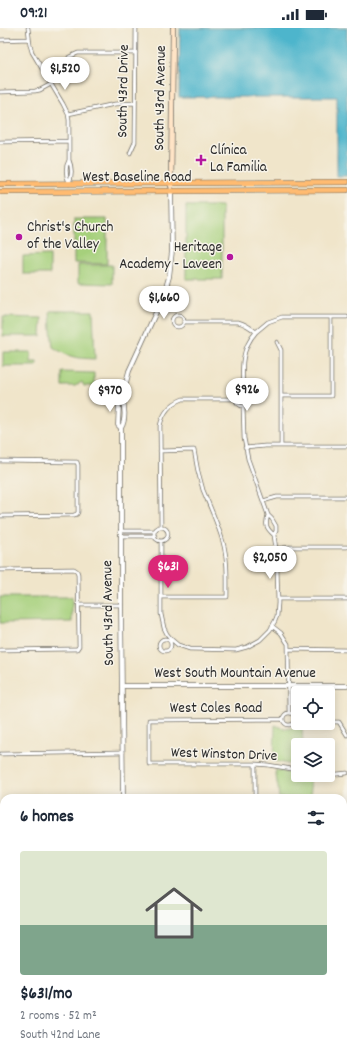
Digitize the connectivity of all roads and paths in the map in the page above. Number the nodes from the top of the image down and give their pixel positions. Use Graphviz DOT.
graph roads {
  1 [pos="28,28"];
  2 [pos="136,28"];
  3 [pos="173,28"];
  4 [pos="29,39"];
  5 [pos="0,40"];
  6 [pos="136,53"];
  7 [pos="69,57"];
  8 [pos="51,84"];
  9 [pos="0,92"];
  10 [pos="135,103"];
  11 [pos="68,114"];
  12 [pos="69,141"];
  13 [pos="0,142"];
  14 [pos="130,153"];
  15 [pos="347,182"];
  16 [pos="0,184"];
  17 [pos="69,184"];
  18 [pos="172,186"];
  19 [pos="347,190"];
  20 [pos="0,192"];
  21 [pos="331,317"];
  22 [pos="347,317"];
  23 [pos="185,322"];
  24 [pos="256,332"];
  25 [pos="277,342"];
  26 [pos="243,392"];
  27 [pos="281,396"];
  28 [pos="236,399"];
  29 [pos="243,405"];
  30 [pos="281,446"];
  31 [pos="347,446"];
  32 [pos="245,448"];
  33 [pos="160,450"];
  34 [pos="0,461"];
  35 [pos="347,497"];
  36 [pos="263,501"];
  37 [pos="268,515"];
  38 [pos="0,516"];
  39 [pos="161,527"];
  40 [pos="154,531"];
  41 [pos="120,534"];
  42 [pos="274,535"];
  43 [pos="155,536"];
  44 [pos="161,540"];
  45 [pos="347,547"];
  46 [pos="276,549"];
  47 [pos="0,570"];
  48 [pos="161,598"];
  49 [pos="278,599"];
  50 [pos="347,599"];
  51 [pos="79,605"];
  52 [pos="120,605"];
  53 [pos="272,626"];
  54 [pos="288,649"];
  55 [pos="0,650"];
  56 [pos="347,650"];
  57 [pos="122,686"];
  58 [pos="289,686"];
  59 [pos="347,686"];
  60 [pos="289,713"];
  61 [pos="283,719"];
  62 [pos="335,722"];
  63 [pos="291,725"];
  64 [pos="347,735"];
  65 [pos="123,752"];
  66 [pos="0,754"];
  67 [pos="149,764"];
  68 [pos="255,764"];
  69 [pos="291,769"];
  70 [pos="347,773"];
  71 [pos="335,774"];
  72 [pos="123,794"];
  73 [pos="255,794"];
  1 -- 4 [label="street"];
  2 -- 6 [label="street, South 43rd Drive"];
  3 -- 18 [label="main road, South 43rd Avenue"];
  4 -- 5 [label="street"];
  4 -- 8 [label="street"];
  6 -- 7 [label="street"];
  6 -- 10 [label="street, South 43rd Drive"];
  8 -- 9 [label="street"];
  8 -- 11 [label="street"];
  10 -- 11 [label="street"];
  10 -- 14 [label="street, South 43rd Drive"];
  11 -- 12 [label="street"];
  12 -- 13 [label="street"];
  12 -- 17 [label="street"];
  15 -- 18 [label="main road, West Baseline Road"];
  16 -- 17 [label="main road, West Baseline Road"];
  17 -- 18 [label="main road, West Baseline Road"];
  18 -- 19 [label="main road, West Baseline Road"];
  18 -- 20 [label="main road, West Baseline Road"];
  18 -- 41 [label="street, South 43rd Avenue"];
  21 -- 22 [label="street"];
  21 -- 24 [label="street"];
  21 -- 27 [label="street"];
  23 -- 23 [label="street"];
  23 -- 24 [label="street"];
  24 -- 26 [label="street"];
  25 -- 27 [label="street"];
  26 -- 28 [label="street"];
  26 -- 29 [label="street"];
  27 -- 30 [label="street"];
  28 -- 29 [label="street"];
  28 -- 33 [label="street"];
  29 -- 32 [label="street"];
  30 -- 31 [label="street"];
  30 -- 32 [label="street"];
  32 -- 36 [label="street"];
  33 -- 39 [label="street"];
  33 -- 48 [label="street"];
  34 -- 38 [label="street"];
  35 -- 36 [label="street"];
  36 -- 37 [label="street"];
  37 -- 42 [label="street"];
  37 -- 42 [label="street"];
  39 -- 40 [label="street"];
  39 -- 44 [label="street"];
  40 -- 41 [label="street"];
  40 -- 43 [label="street"];
  41 -- 43 [label="street"];
  41 -- 52 [label="street, South 43rd Avenue"];
  42 -- 46 [label="street"];
  43 -- 44 [label="street"];
  44 -- 48 [label="street"];
  45 -- 46 [label="street"];
  46 -- 49 [label="street"];
  47 -- 51 [label="street"];
  48 -- 53 [label="street"];
  49 -- 50 [label="street"];
  49 -- 53 [label="street"];
  51 -- 52 [label="street"];
  51 -- 55 [label="street"];
  52 -- 57 [label="street, South 43rd Avenue"];
  53 -- 54 [label="street"];
  54 -- 56 [label="street"];
  54 -- 58 [label="street"];
  57 -- 58 [label="street, West South Mountain Avenue"];
  57 -- 65 [label="street, South 43rd Avenue"];
  58 -- 59 [label="street, West South Mountain Avenue"];
  58 -- 60 [label="street"];
  60 -- 61 [label="street, West Coles Road"];
  61 -- 63 [label="street, West Coles Road"];
  61 -- 67 [label="street, West Coles Road"];
  62 -- 64 [label="street"];
  65 -- 66 [label="street"];
  65 -- 72 [label="street, South 43rd Avenue"];
  67 -- 68 [label="street, West Winston Drive"];
  68 -- 69 [label="street, West Winston Drive"];
  68 -- 73 [label="street"];
  70 -- 71 [label="street"];
}
